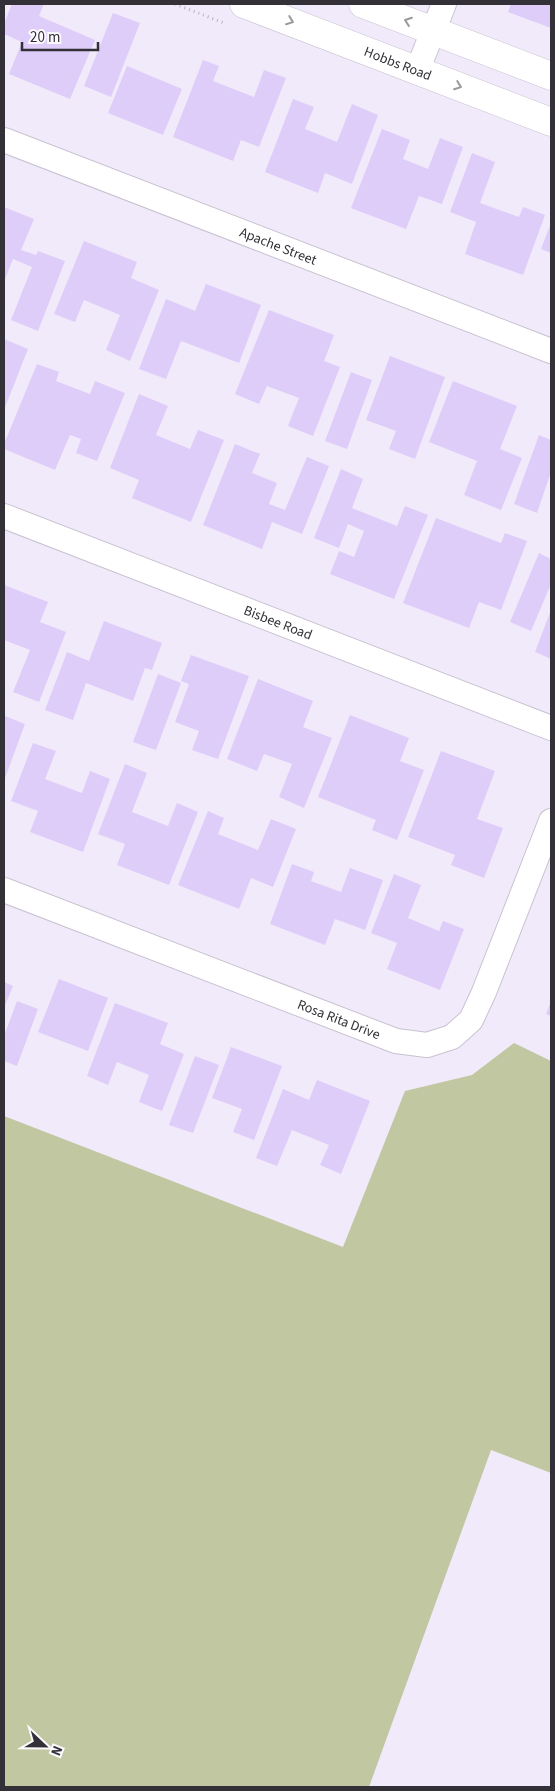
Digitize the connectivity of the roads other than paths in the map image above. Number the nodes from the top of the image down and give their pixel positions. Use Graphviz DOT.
graph roads {
  1 [pos="244,4"];
  2 [pos="363,4"];
  3 [pos="444,4"];
  4 [pos="434,30"];
  5 [pos="417,70"];
  6 [pos="551,76"];
  7 [pos="551,122"];
  8 [pos="4,140"];
  9 [pos="551,351"];
  10 [pos="4,516"];
  11 [pos="551,728"];
  12 [pos="551,821"];
  13 [pos="4,890"];
  1 -- 5 [label="street, Hobbs Road, one-way"];
  4 -- 2 [label="street, one-way"];
  3 -- 4 [label="street"];
  4 -- 5 [label="street"];
  4 -- 6 [label="street"];
  5 -- 7 [label="street, Hobbs Road, one-way"];
  8 -- 9 [label="street, Apache Street"];
  10 -- 11 [label="street, Bisbee Road"];
  12 -- 13 [label="street, Rosa Rita Drive"];
}
